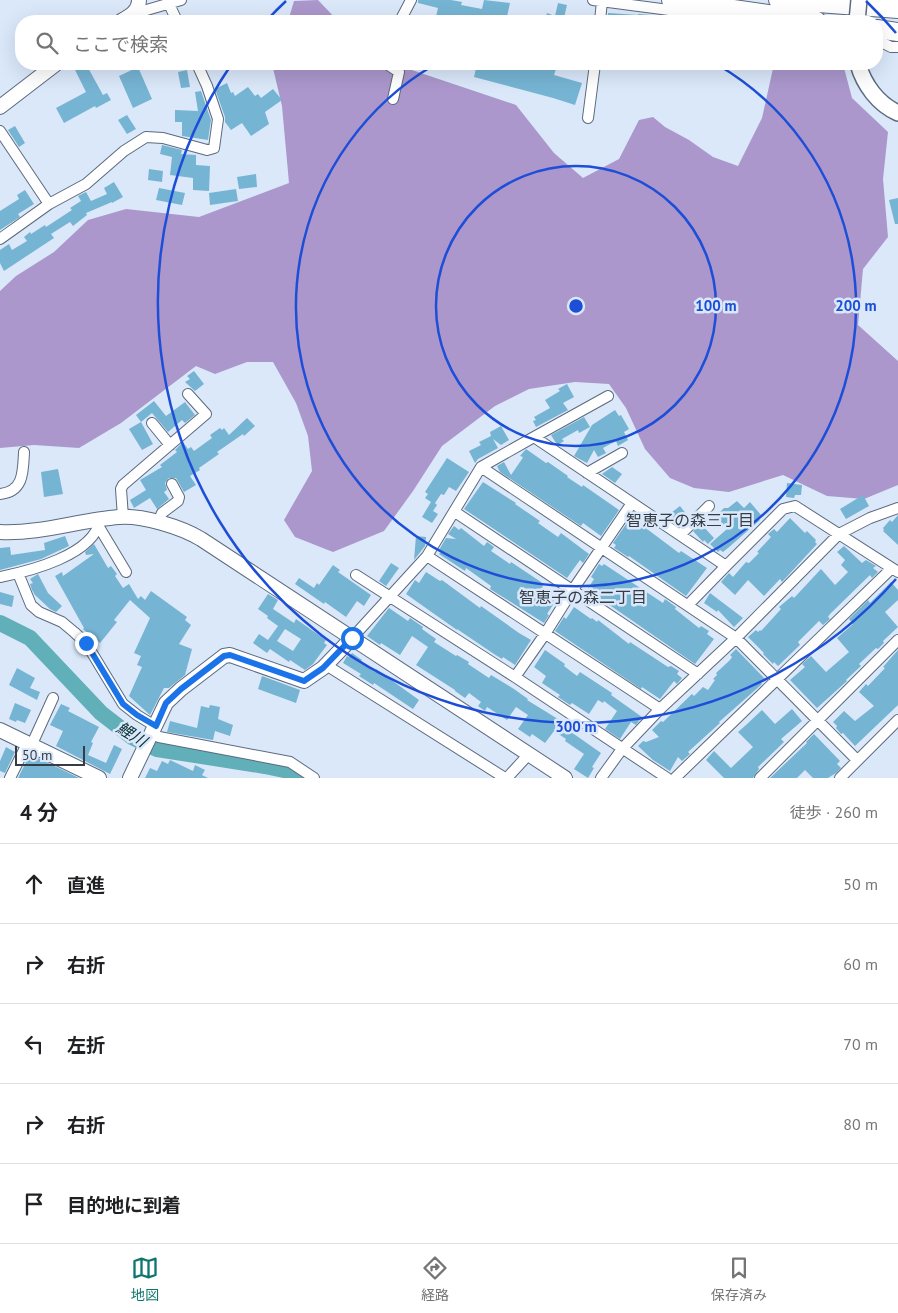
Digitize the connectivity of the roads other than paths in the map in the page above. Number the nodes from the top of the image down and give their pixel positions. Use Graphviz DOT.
graph roads {
  1 [pos="139,0"];
  2 [pos="180,0"];
  3 [pos="411,0"];
  4 [pos="598,0"];
  5 [pos="671,0"];
  6 [pos="778,0"];
  7 [pos="858,0"];
  8 [pos="169,4"];
  9 [pos="898,10"];
  10 [pos="130,15"];
  11 [pos="136,15"];
  12 [pos="174,15"];
  13 [pos="403,15"];
  14 [pos="599,15"];
  15 [pos="709,15"];
  16 [pos="775,15"];
  17 [pos="857,15"];
  18 [pos="883,30"];
  19 [pos="898,32"];
  20 [pos="883,43"];
  21 [pos="898,47"];
  22 [pos="48,70"];
  23 [pos="200,70"];
  24 [pos="396,70"];
  25 [pos="594,70"];
  26 [pos="860,70"];
  27 [pos="393,99"];
  28 [pos="0,107"];
  29 [pos="898,114"];
  30 [pos="588,118"];
  31 [pos="0,131"];
  32 [pos="49,204"];
  33 [pos="0,239"];
  34 [pos="188,394"];
  35 [pos="608,396"];
  36 [pos="152,424"];
  37 [pos="534,437"];
  38 [pos="170,445"];
  39 [pos="24,452"];
  40 [pos="622,453"];
  41 [pos="481,467"];
  42 [pos="587,473"];
  43 [pos="172,484"];
  44 [pos="0,494"];
  45 [pos="632,503"];
  46 [pos="709,506"];
  47 [pos="898,508"];
  48 [pos="455,512"];
  49 [pos="123,517"];
  50 [pos="158,522"];
  51 [pos="99,524"];
  52 [pos="0,532"];
  53 [pos="839,534"];
  54 [pos="680,535"];
  55 [pos="602,548"];
  56 [pos="427,556"];
  57 [pos="726,566"];
  58 [pos="895,570"];
  59 [pos="126,572"];
  60 [pos="18,573"];
  61 [pos="356,575"];
  62 [pos="0,576"];
  63 [pos="572,590"];
  64 [pos="389,597"];
  65 [pos="688,606"];
  66 [pos="545,634"];
  67 [pos="352,638"];
  68 [pos="736,638"];
  69 [pos="898,640"];
  70 [pos="326,665"];
  71 [pos="698,674"];
  72 [pos="515,677"];
  73 [pos="778,679"];
  74 [pos="53,698"];
  75 [pos="660,709"];
  76 [pos="818,720"];
  77 [pos="898,720"];
  78 [pos="0,730"];
  79 [pos="154,730"];
  80 [pos="30,743"];
  81 [pos="622,749"];
  82 [pos="529,754"];
  83 [pos="857,760"];
  84 [pos="10,778"];
  85 [pos="99,778"];
  86 [pos="130,778"];
  87 [pos="314,778"];
  88 [pos="506,778"];
  89 [pos="565,778"];
  90 [pos="602,778"];
  91 [pos="667,778"];
  92 [pos="675,778"];
  93 [pos="760,778"];
  94 [pos="840,778"];
  1 -- 10 [label="street"];
  2 -- 8 [label="street"];
  3 -- 13 [label="street"];
  4 -- 14 [label="street"];
  4 -- 15 [label="street"];
  5 -- 16 [label="highway"];
  6 -- 9 [label="highway"];
  7 -- 17 [label="main road, bridge"];
  8 -- 11 [label="street"];
  8 -- 12 [label="street"];
  18 -- 19 [label="highway"];
  20 -- 21 [label="street"];
  22 -- 28 [label="street"];
  23 -- 32 [label="street"];
  24 -- 27 [label="street"];
  25 -- 30 [label="street"];
  26 -- 29 [label="main road"];
  31 -- 32 [label="street"];
  32 -- 33 [label="street"];
  34 -- 38 [label="street"];
  35 -- 37 [label="street"];
  36 -- 38 [label="street"];
  37 -- 41 [label="street"];
  37 -- 42 [label="street"];
  38 -- 49 [label="street"];
  39 -- 44 [label="street"];
  40 -- 42 [label="street"];
  41 -- 48 [label="street"];
  41 -- 55 [label="street"];
  42 -- 45 [label="street"];
  43 -- 50 [label="street"];
  45 -- 54 [label="street"];
  45 -- 55 [label="street"];
  46 -- 54 [label="street"];
  47 -- 53 [label="street"];
  48 -- 56 [label="street"];
  48 -- 63 [label="street"];
  49 -- 50 [label="street"];
  49 -- 51 [label="street"];
  50 -- 67 [label="street"];
  51 -- 52 [label="street"];
  51 -- 59 [label="street"];
  51 -- 60 [label="street"];
  53 -- 57 [label="street"];
  53 -- 58 [label="street"];
  53 -- 68 [label="street"];
  54 -- 57 [label="street"];
  55 -- 63 [label="street"];
  55 -- 65 [label="street"];
  56 -- 64 [label="street"];
  56 -- 66 [label="street"];
  57 -- 65 [label="street"];
  58 -- 73 [label="street"];
  60 -- 62 [label="street"];
  60 -- 79 [label="street"];
  61 -- 64 [label="street"];
  63 -- 66 [label="street"];
  63 -- 71 [label="street"];
  64 -- 67 [label="street"];
  64 -- 72 [label="street"];
  65 -- 68 [label="street"];
  66 -- 72 [label="street"];
  66 -- 75 [label="street"];
  67 -- 70 [label="street"];
  67 -- 82 [label="street"];
  68 -- 71 [label="street"];
  68 -- 73 [label="street"];
  69 -- 76 [label="street"];
  70 -- 79 [label="street"];
  70 -- 88 [label="street"];
  71 -- 75 [label="street"];
  72 -- 81 [label="street"];
  73 -- 76 [label="street"];
  73 -- 92 [label="street"];
  74 -- 80 [label="street"];
  75 -- 81 [label="street"];
  76 -- 83 [label="street"];
  76 -- 93 [label="street"];
  77 -- 83 [label="street"];
  78 -- 80 [label="street"];
  79 -- 86 [label="street"];
  79 -- 87 [label="street"];
  80 -- 84 [label="street"];
  80 -- 85 [label="street"];
  81 -- 90 [label="street"];
  81 -- 91 [label="street"];
  82 -- 88 [label="street"];
  82 -- 89 [label="street"];
  83 -- 94 [label="street"];
}
